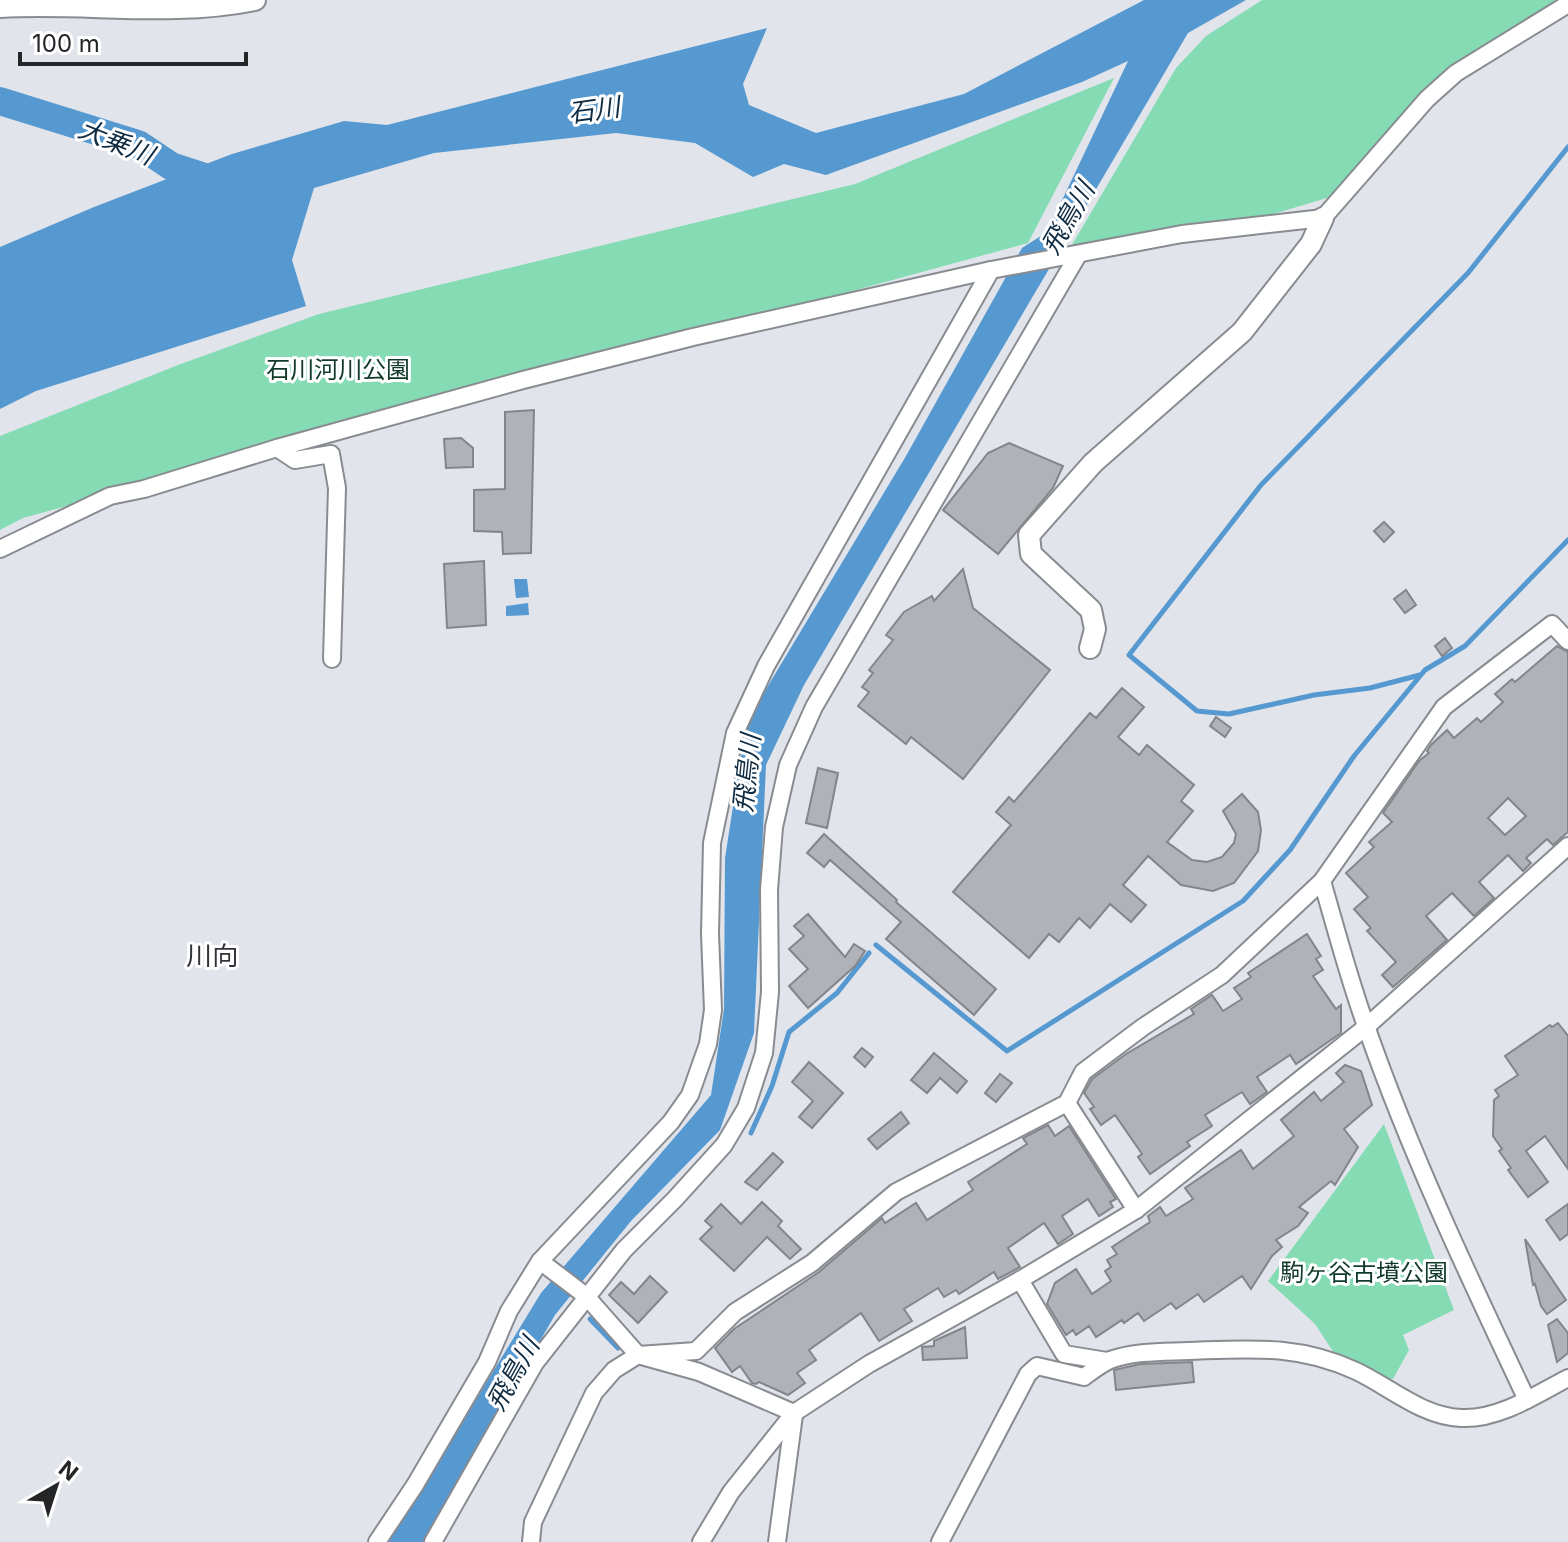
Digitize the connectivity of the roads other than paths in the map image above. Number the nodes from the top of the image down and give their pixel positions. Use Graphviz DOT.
graph roads {
  1 [pos="255,0"];
  2 [pos="1568,4"];
  3 [pos="0,7"];
  4 [pos="1323,218"];
  5 [pos="1069,256"];
  6 [pos="991,270"];
  7 [pos="277,448"];
  8 [pos="0,549"];
  9 [pos="1568,641"];
  10 [pos="1090,648"];
  11 [pos="332,659"];
  12 [pos="1568,846"];
  13 [pos="1322,881"];
  14 [pos="1366,1027"];
  15 [pos="1067,1103"];
  16 [pos="1136,1210"];
  17 [pos="543,1262"];
  18 [pos="1020,1280"];
  19 [pos="583,1293"];
  20 [pos="638,1355"];
  21 [pos="1107,1361"];
  22 [pos="1568,1378"];
  23 [pos="1527,1400"];
  24 [pos="794,1413"];
  25 [pos="377,1542"];
  26 [pos="433,1542"];
  27 [pos="531,1542"];
  28 [pos="701,1542"];
  29 [pos="777,1542"];
  30 [pos="940,1542"];
  1 -- 3 [label="street"];
  2 -- 4 [label="street"];
  4 -- 5 [label="street"];
  4 -- 10 [label="street"];
  5 -- 6 [label="street"];
  5 -- 19 [label="street"];
  6 -- 7 [label="street"];
  6 -- 17 [label="street"];
  7 -- 8 [label="street"];
  7 -- 11 [label="street"];
  9 -- 13 [label="street"];
  12 -- 14 [label="street"];
  13 -- 14 [label="street"];
  13 -- 15 [label="street"];
  14 -- 16 [label="street"];
  14 -- 23 [label="street"];
  15 -- 16 [label="street"];
  15 -- 20 [label="street"];
  16 -- 18 [label="street"];
  17 -- 19 [label="street"];
  17 -- 25 [label="street"];
  18 -- 21 [label="street"];
  18 -- 24 [label="street"];
  19 -- 20 [label="street"];
  19 -- 26 [label="street"];
  20 -- 24 [label="street"];
  20 -- 27 [label="street"];
  21 -- 23 [label="street"];
  21 -- 30 [label="street"];
  22 -- 23 [label="street"];
  24 -- 28 [label="street"];
  24 -- 29 [label="street"];
}
